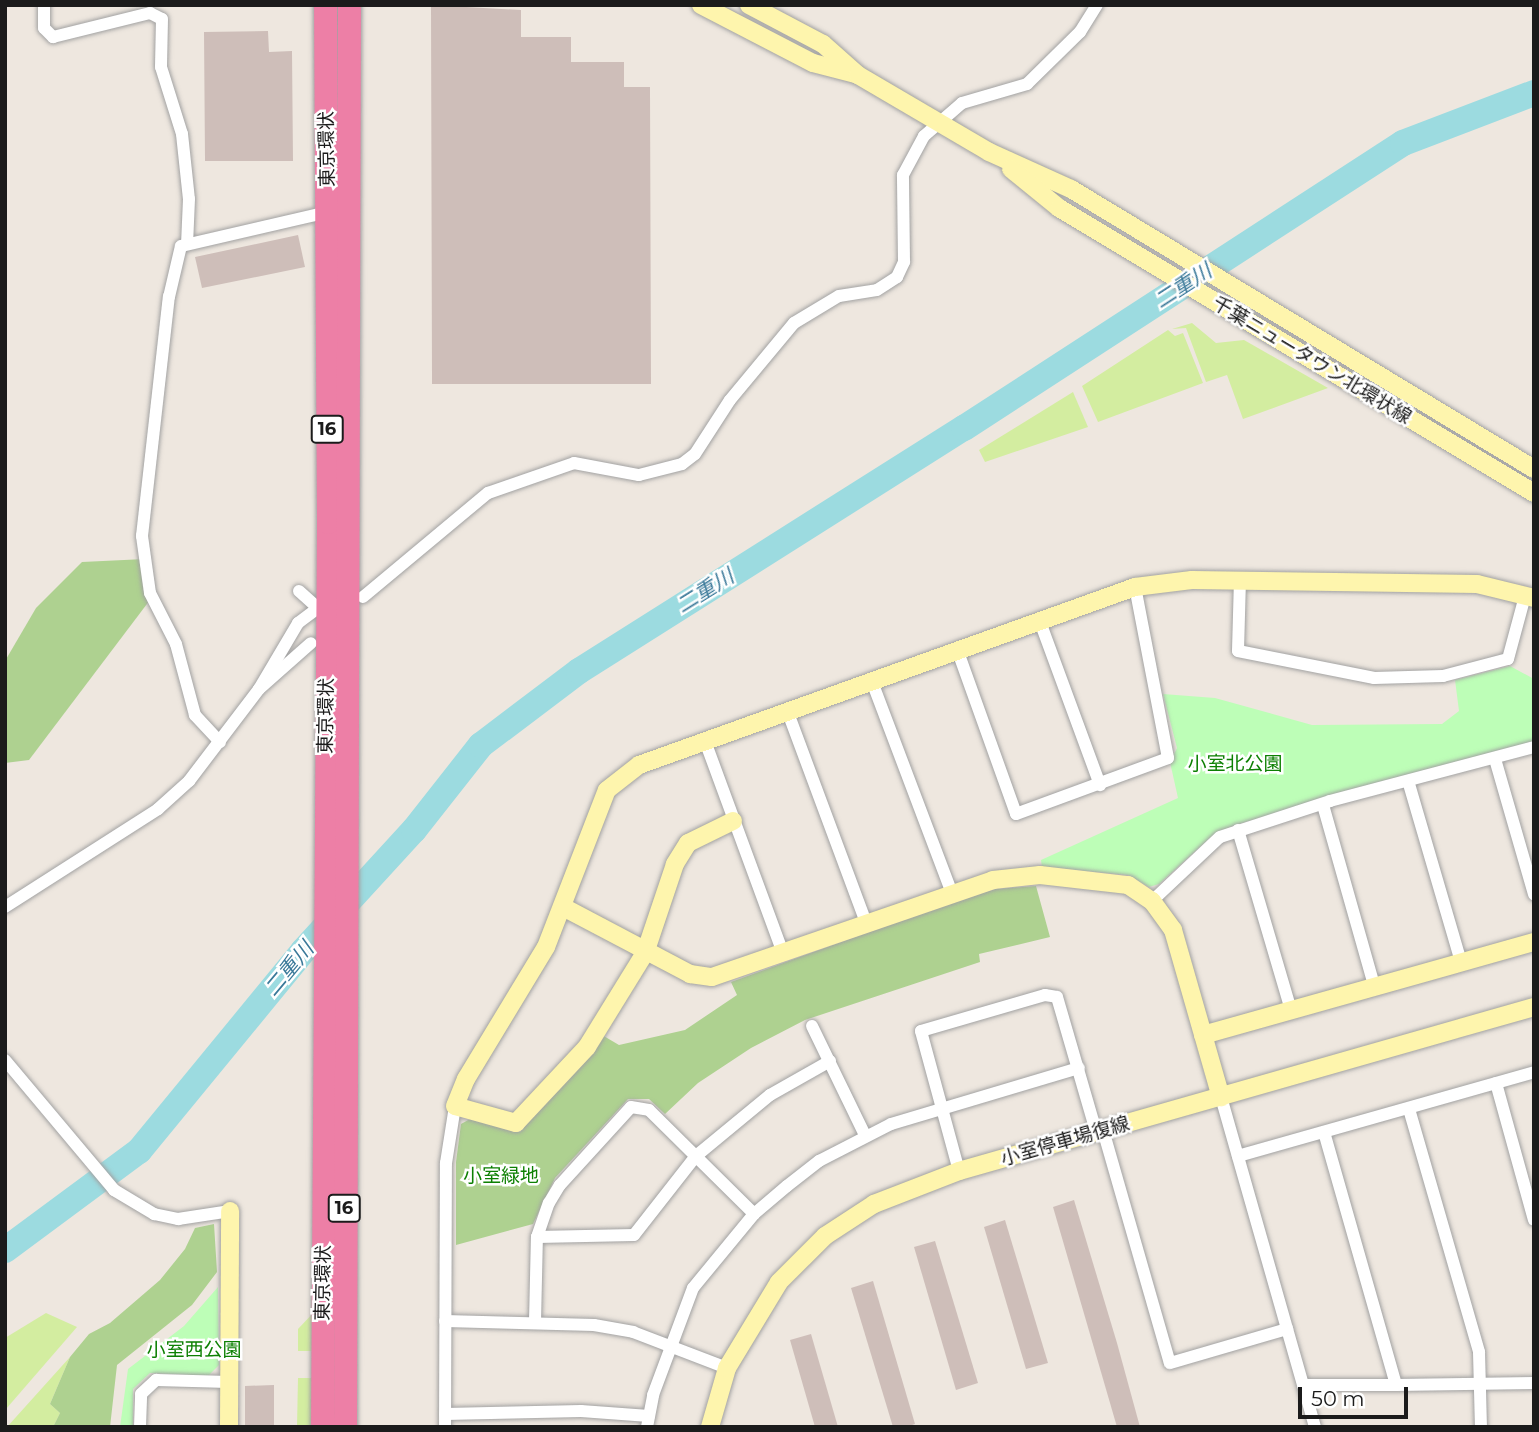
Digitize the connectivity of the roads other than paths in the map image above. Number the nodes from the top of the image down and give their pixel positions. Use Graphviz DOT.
graph roads {
  1 [pos="44,5"];
  2 [pos="325,5"];
  3 [pos="349,5"];
  4 [pos="701,5"];
  5 [pos="749,5"];
  6 [pos="1097,5"];
  7 [pos="858,75"];
  8 [pos="939,121"];
  9 [pos="989,152"];
  10 [pos="328,212"];
  11 [pos="187,244"];
  12 [pos="1533,468"];
  13 [pos="1534,494"];
  14 [pos="1240,579"];
  15 [pos="1135,587"];
  16 [pos="299,591"];
  17 [pos="363,597"];
  18 [pos="1529,597"];
  19 [pos="323,608"];
  20 [pos="1039,619"];
  21 [pos="311,643"];
  22 [pos="957,649"];
  23 [pos="871,679"];
  24 [pos="259,689"];
  25 [pos="787,710"];
  26 [pos="705,741"];
  27 [pos="220,743"];
  28 [pos="1534,747"];
  29 [pos="1495,759"];
  30 [pos="1409,783"];
  31 [pos="1100,785"];
  32 [pos="1323,805"];
  33 [pos="733,821"];
  34 [pos="1238,830"];
  35 [pos="951,891"];
  36 [pos="1534,894"];
  37 [pos="1152,901"];
  38 [pos="5,907"];
  39 [pos="563,907"];
  40 [pos="866,922"];
  41 [pos="1534,942"];
  42 [pos="645,953"];
  43 [pos="783,953"];
  44 [pos="1461,961"];
  45 [pos="1374,985"];
  46 [pos="1534,1007"];
  47 [pos="1291,1010"];
  48 [pos="813,1026"];
  49 [pos="1203,1035"];
  50 [pos="5,1060"];
  51 [pos="830,1061"];
  52 [pos="1080,1068"];
  53 [pos="1534,1072"];
  54 [pos="1496,1083"];
  55 [pos="1220,1097"];
  56 [pos="455,1106"];
  57 [pos="942,1107"];
  58 [pos="1409,1109"];
  59 [pos="1099,1130"];
  60 [pos="1324,1132"];
  61 [pos="865,1135"];
  62 [pos="696,1156"];
  63 [pos="1238,1156"];
  64 [pos="959,1171"];
  65 [pos="230,1211"];
  66 [pos="754,1214"];
  67 [pos="1534,1220"];
  68 [pos="537,1237"];
  69 [pos="445,1321"];
  70 [pos="535,1322"];
  71 [pos="1287,1329"];
  72 [pos="670,1346"];
  73 [pos="727,1368"];
  74 [pos="229,1382"];
  75 [pos="1481,1383"];
  76 [pos="1534,1383"];
  77 [pos="1303,1385"];
  78 [pos="1396,1385"];
  79 [pos="445,1420"];
  80 [pos="648,1421"];
  81 [pos="141,1427"];
  82 [pos="229,1427"];
  83 [pos="322,1427"];
  84 [pos="345,1427"];
  85 [pos="710,1427"];
  86 [pos="1315,1427"];
  87 [pos="1481,1427"];
  1 -- 11 [label="street"];
  2 -- 10 [label="highway, 東京環状 / 16"];
  3 -- 84 [label="highway, 東京環状 / 16"];
  4 -- 7 [label="street, 千葉ニュータウン北環状線"];
  5 -- 7 [label="street, 千葉ニュータウン北環状線"];
  6 -- 8 [label="street"];
  7 -- 8 [label="street, 千葉ニュータウン北環状線"];
  8 -- 9 [label="street, 千葉ニュータウン北環状線"];
  8 -- 17 [label="street"];
  9 -- 12 [label="street, 千葉ニュータウン北環状線"];
  9 -- 13 [label="street, 千葉ニュータウン北環状線"];
  10 -- 11 [label="street"];
  10 -- 19 [label="highway, 東京環状 / 16"];
  11 -- 27 [label="street"];
  14 -- 15 [label="street"];
  14 -- 18 [label="street"];
  14 -- 18 [label="street"];
  15 -- 20 [label="street"];
  15 -- 31 [label="street"];
  16 -- 19 [label="street"];
  19 -- 24 [label="street"];
  19 -- 83 [label="highway, 東京環状 / 16"];
  20 -- 22 [label="street"];
  20 -- 31 [label="street"];
  21 -- 24 [label="street"];
  22 -- 23 [label="street"];
  22 -- 31 [label="street"];
  23 -- 25 [label="street"];
  23 -- 35 [label="street"];
  24 -- 27 [label="street"];
  25 -- 26 [label="street"];
  25 -- 40 [label="street"];
  26 -- 33 [label="street"];
  26 -- 39 [label="street"];
  27 -- 38 [label="street"];
  28 -- 29 [label="street"];
  29 -- 30 [label="street"];
  29 -- 36 [label="street"];
  30 -- 32 [label="street"];
  30 -- 44 [label="street"];
  32 -- 34 [label="street"];
  32 -- 45 [label="street"];
  33 -- 42 [label="street"];
  33 -- 43 [label="street"];
  34 -- 37 [label="street"];
  34 -- 47 [label="street"];
  35 -- 37 [label="street"];
  35 -- 40 [label="street"];
  37 -- 49 [label="street"];
  39 -- 42 [label="street"];
  39 -- 56 [label="street"];
  40 -- 43 [label="street"];
  41 -- 44 [label="street"];
  42 -- 43 [label="street"];
  42 -- 56 [label="street"];
  44 -- 45 [label="street"];
  45 -- 47 [label="street"];
  46 -- 55 [label="street, 小室停車場復線"];
  47 -- 49 [label="street"];
  48 -- 51 [label="street"];
  49 -- 55 [label="street"];
  50 -- 65 [label="street"];
  51 -- 61 [label="street"];
  51 -- 62 [label="street"];
  52 -- 57 [label="street"];
  52 -- 57 [label="street"];
  52 -- 59 [label="street"];
  53 -- 54 [label="street"];
  54 -- 58 [label="street"];
  54 -- 67 [label="street"];
  55 -- 59 [label="street, 小室停車場復線"];
  55 -- 63 [label="street"];
  56 -- 69 [label="street"];
  57 -- 61 [label="street"];
  57 -- 64 [label="street"];
  58 -- 60 [label="street"];
  58 -- 75 [label="street"];
  59 -- 64 [label="street, 小室停車場復線"];
  59 -- 71 [label="street"];
  60 -- 63 [label="street"];
  60 -- 78 [label="street"];
  61 -- 66 [label="street"];
  62 -- 66 [label="street"];
  62 -- 68 [label="street"];
  62 -- 68 [label="street"];
  63 -- 71 [label="street"];
  64 -- 73 [label="street, 小室停車場復線"];
  65 -- 74 [label="street"];
  66 -- 72 [label="street"];
  68 -- 70 [label="street"];
  69 -- 70 [label="street"];
  69 -- 79 [label="street"];
  70 -- 72 [label="street"];
  71 -- 77 [label="street"];
  72 -- 73 [label="street"];
  72 -- 80 [label="street"];
  73 -- 85 [label="street, 小室停車場復線"];
  74 -- 81 [label="street"];
  74 -- 82 [label="street"];
  75 -- 76 [label="street"];
  75 -- 78 [label="street"];
  75 -- 87 [label="street"];
  77 -- 78 [label="street"];
  77 -- 86 [label="street"];
  79 -- 80 [label="street"];
}
